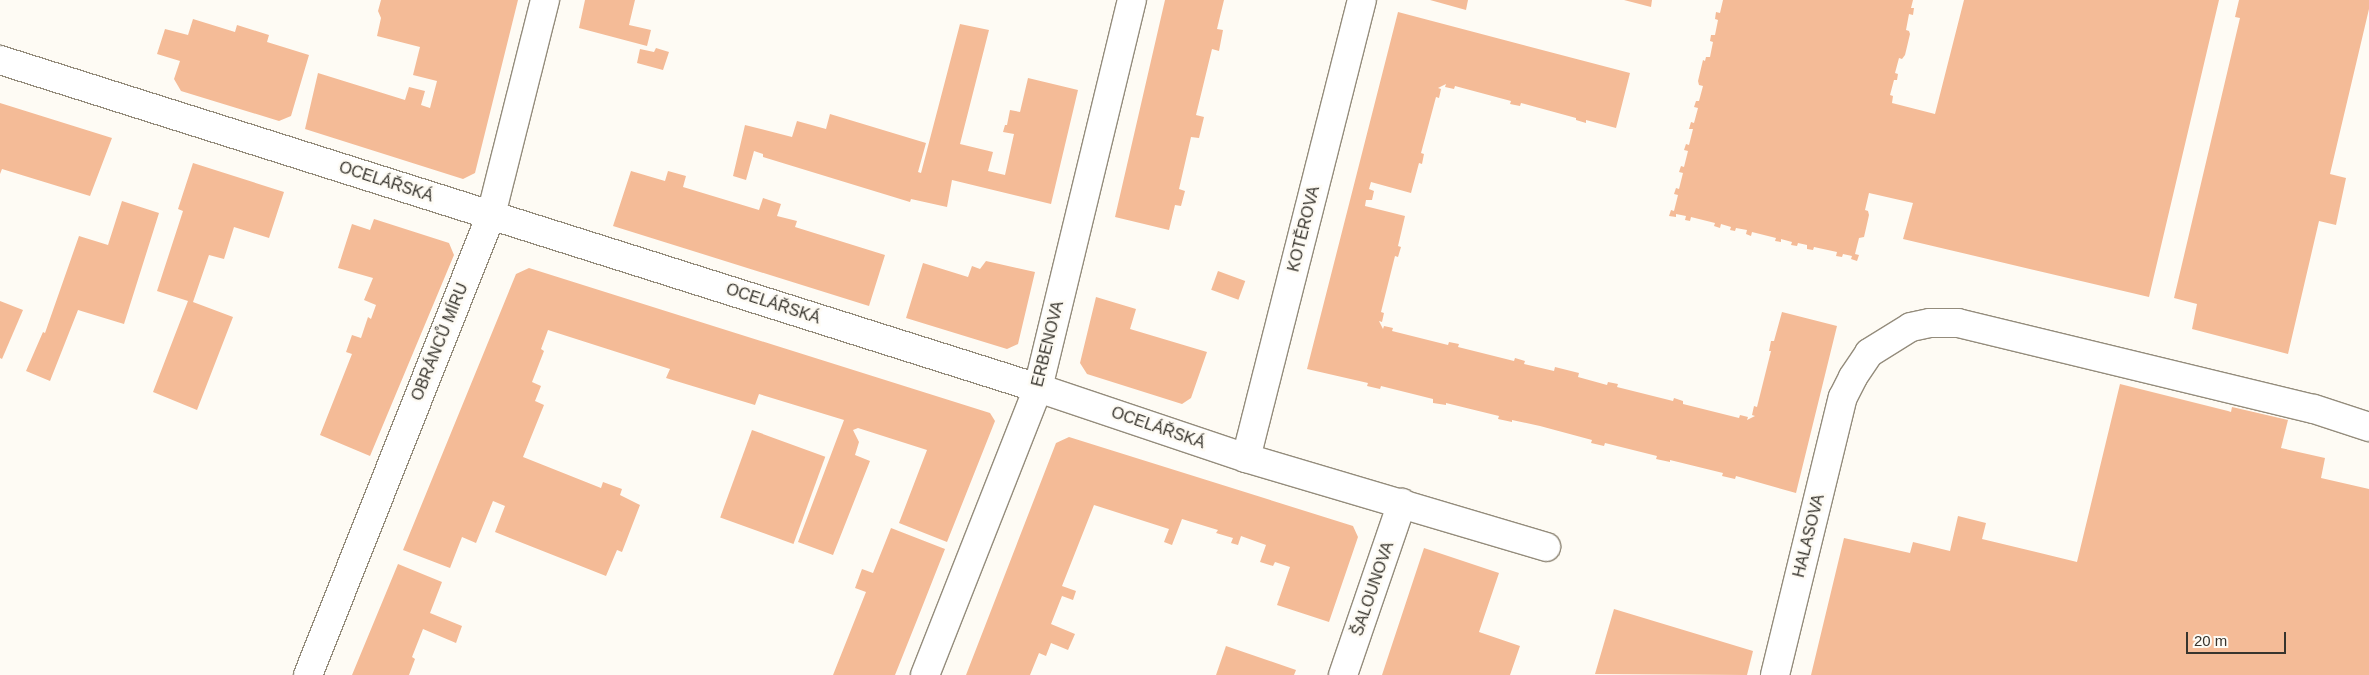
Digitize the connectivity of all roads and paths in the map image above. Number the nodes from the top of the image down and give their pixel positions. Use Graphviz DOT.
graph roads {
  1 [pos="545,0"];
  2 [pos="1132,0"];
  3 [pos="1362,0"];
  4 [pos="0,60"];
  5 [pos="491,215"];
  6 [pos="1038,388"];
  7 [pos="2369,427"];
  8 [pos="1246,458"];
  9 [pos="1402,503"];
  10 [pos="1546,547"];
  11 [pos="308,675"];
  12 [pos="925,675"];
  13 [pos="1343,675"];
  14 [pos="1775,675"];
  1 -- 5 [label="street, OBRÁNCŮ MÍRU"];
  2 -- 6 [label="street, ERBENOVA"];
  3 -- 8 [label="street, KOTĚROVA"];
  4 -- 5 [label="street, OCELÁŘSKÁ"];
  5 -- 6 [label="street, OCELÁŘSKÁ"];
  5 -- 11 [label="street, OBRÁNCŮ MÍRU"];
  6 -- 8 [label="street, OCELÁŘSKÁ"];
  6 -- 12 [label="street, ERBENOVA"];
  7 -- 14 [label="street, HALASOVA"];
  8 -- 9 [label="street, OCELÁŘSKÁ"];
  9 -- 10 [label="street, OCELÁŘSKÁ"];
  9 -- 13 [label="street, ŠALOUNOVA"];
}
